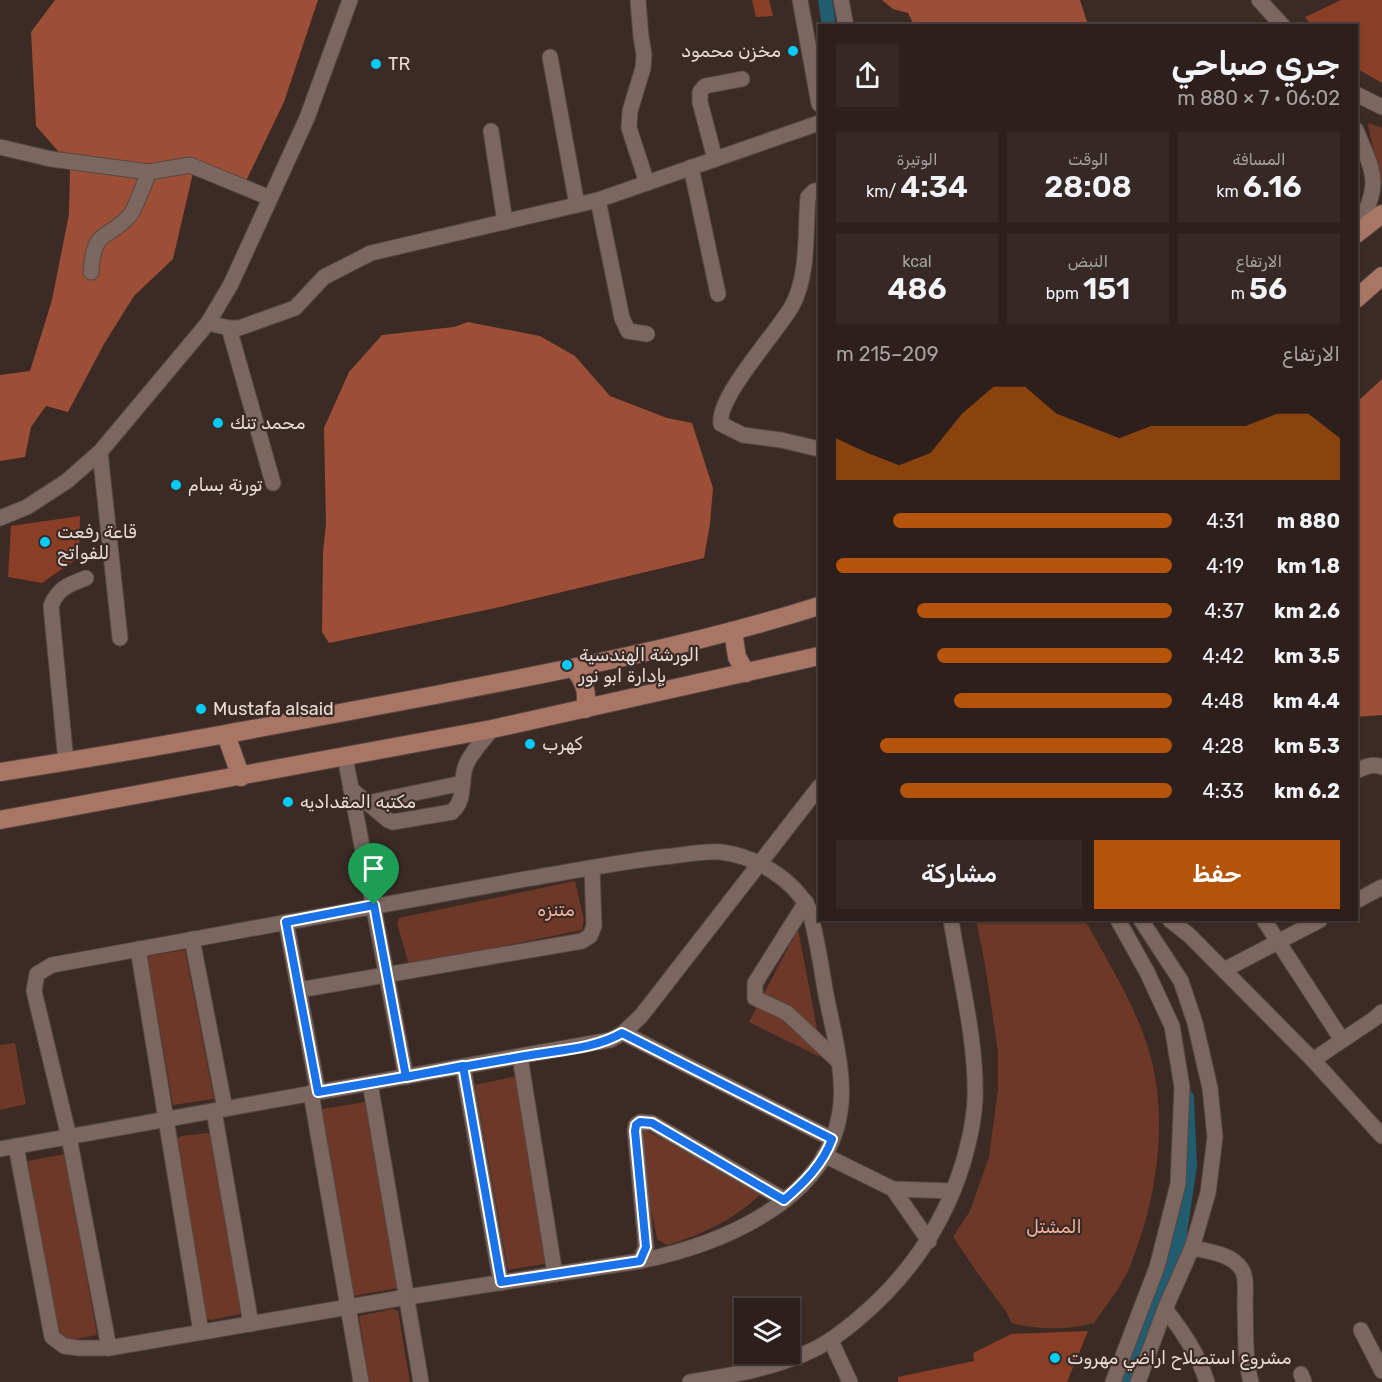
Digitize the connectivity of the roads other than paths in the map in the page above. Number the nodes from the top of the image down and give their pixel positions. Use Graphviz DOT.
graph roads {
  1 [pos="350,0"];
  2 [pos="638,0"];
  3 [pos="800,0"];
  4 [pos="841,0"];
  5 [pos="1259,0"];
  6 [pos="846,24"];
  7 [pos="1281,24"];
  8 [pos="550,57"];
  9 [pos="742,79"];
  10 [pos="1358,95"];
  11 [pos="818,99"];
  12 [pos="1380,101"];
  13 [pos="818,123"];
  14 [pos="490,131"];
  15 [pos="1358,135"];
  16 [pos="0,147"];
  17 [pos="715,159"];
  18 [pos="692,167"];
  19 [pos="149,172"];
  20 [pos="647,183"];
  21 [pos="818,190"];
  22 [pos="270,198"];
  23 [pos="598,200"];
  24 [pos="577,205"];
  25 [pos="1382,214"];
  26 [pos="505,222"];
  27 [pos="1358,229"];
  28 [pos="1358,232"];
  29 [pos="91,272"];
  30 [pos="1382,276"];
  31 [pos="718,294"];
  32 [pos="1358,297"];
  33 [pos="208,323"];
  34 [pos="229,328"];
  35 [pos="646,334"];
  36 [pos="818,449"];
  37 [pos="100,452"];
  38 [pos="273,483"];
  39 [pos="0,518"];
  40 [pos="86,578"];
  41 [pos="818,606"];
  42 [pos="733,631"];
  43 [pos="120,638"];
  44 [pos="818,656"];
  45 [pos="573,668"];
  46 [pos="746,673"];
  47 [pos="585,709"];
  48 [pos="492,729"];
  49 [pos="226,735"];
  50 [pos="345,758"];
  51 [pos="66,762"];
  52 [pos="1382,767"];
  53 [pos="1358,770"];
  54 [pos="0,772"];
  55 [pos="241,777"];
  56 [pos="463,783"];
  57 [pos="818,788"];
  58 [pos="351,789"];
  59 [pos="367,803"];
  60 [pos="0,820"];
  61 [pos="759,864"];
  62 [pos="592,868"];
  63 [pos="1382,887"];
  64 [pos="1358,900"];
  65 [pos="806,902"];
  66 [pos="374,905"];
  67 [pos="951,921"];
  68 [pos="1119,921"];
  69 [pos="1142,921"];
  70 [pos="1171,921"];
  71 [pos="1265,921"];
  72 [pos="1318,921"];
  73 [pos="286,922"];
  74 [pos="192,939"];
  75 [pos="1277,942"];
  76 [pos="138,949"];
  77 [pos="1224,970"];
  78 [pos="387,975"];
  79 [pos="299,990"];
  80 [pos="1382,1012"];
  81 [pos="622,1033"];
  82 [pos="1342,1040"];
  83 [pos="520,1057"];
  84 [pos="1313,1060"];
  85 [pos="838,1061"];
  86 [pos="463,1066"];
  87 [pos="406,1077"];
  88 [pos="370,1083"];
  89 [pos="314,1093"];
  90 [pos="219,1110"];
  91 [pos="165,1119"];
  92 [pos="1382,1136"];
  93 [pos="69,1137"];
  94 [pos="832,1139"];
  95 [pos="16,1146"];
  96 [pos="0,1149"];
  97 [pos="824,1155"];
  98 [pos="893,1189"];
  99 [pos="953,1191"];
  100 [pos="784,1200"];
  101 [pos="929,1240"];
  102 [pos="1192,1248"];
  103 [pos="640,1261"];
  104 [pos="555,1274"];
  105 [pos="501,1282"];
  106 [pos="407,1297"];
  107 [pos="348,1308"];
  108 [pos="1165,1309"];
  109 [pos="251,1324"];
  110 [pos="1362,1329"];
  111 [pos="201,1332"];
  112 [pos="831,1341"];
  113 [pos="108,1348"];
  114 [pos="1382,1371"];
  115 [pos="360,1382"];
  116 [pos="421,1382"];
  117 [pos="690,1382"];
  118 [pos="850,1382"];
  119 [pos="1113,1382"];
  120 [pos="1138,1382"];
  121 [pos="1207,1382"];
  122 [pos="1251,1382"];
  1 -- 22 [label="street"];
  2 -- 20 [label="street"];
  3 -- 11 [label="street"];
  4 -- 6 [label="street"];
  5 -- 7 [label="street"];
  8 -- 24 [label="street"];
  9 -- 17 [label="street"];
  10 -- 12 [label="street"];
  13 -- 17 [label="street"];
  14 -- 26 [label="street"];
  15 -- 27 [label="street"];
  16 -- 19 [label="street"];
  17 -- 18 [label="street"];
  18 -- 20 [label="street"];
  18 -- 31 [label="street"];
  19 -- 22 [label="street"];
  19 -- 29 [label="street"];
  20 -- 23 [label="street"];
  21 -- 36 [label="street"];
  22 -- 33 [label="street"];
  23 -- 24 [label="street"];
  23 -- 35 [label="street"];
  24 -- 26 [label="street"];
  25 -- 28 [label="main road"];
  26 -- 34 [label="street"];
  30 -- 32 [label="main road"];
  33 -- 34 [label="street"];
  33 -- 37 [label="street"];
  34 -- 38 [label="street"];
  37 -- 39 [label="street"];
  37 -- 43 [label="street"];
  40 -- 51 [label="street"];
  41 -- 42 [label="main road"];
  42 -- 45 [label="main road"];
  42 -- 46 [label="main road"];
  44 -- 46 [label="main road"];
  45 -- 47 [label="main road"];
  45 -- 49 [label="main road"];
  46 -- 47 [label="main road"];
  47 -- 48 [label="main road"];
  48 -- 50 [label="main road"];
  48 -- 56 [label="street"];
  49 -- 51 [label="main road"];
  49 -- 55 [label="main road"];
  50 -- 55 [label="main road"];
  50 -- 58 [label="street"];
  51 -- 54 [label="main road"];
  52 -- 53 [label="street"];
  55 -- 60 [label="main road"];
  56 -- 59 [label="street"];
  56 -- 59 [label="street"];
  57 -- 61 [label="street"];
  58 -- 59 [label="street"];
  58 -- 66 [label="street"];
  61 -- 62 [label="street"];
  61 -- 65 [label="street"];
  61 -- 81 [label="street"];
  62 -- 66 [label="street"];
  62 -- 78 [label="street"];
  63 -- 64 [label="street"];
  65 -- 85 [label="street"];
  65 -- 85 [label="street"];
  66 -- 73 [label="street"];
  66 -- 78 [label="street"];
  67 -- 99 [label="street"];
  68 -- 119 [label="street"];
  69 -- 102 [label="street"];
  70 -- 77 [label="street"];
  71 -- 75 [label="street"];
  72 -- 75 [label="street"];
  73 -- 74 [label="street"];
  73 -- 79 [label="street"];
  74 -- 76 [label="street"];
  74 -- 90 [label="street"];
  75 -- 77 [label="street"];
  75 -- 82 [label="street"];
  76 -- 91 [label="street"];
  76 -- 93 [label="street"];
  77 -- 84 [label="street"];
  78 -- 79 [label="street"];
  78 -- 87 [label="street"];
  79 -- 89 [label="street"];
  80 -- 82 [label="street"];
  81 -- 83 [label="street"];
  81 -- 94 [label="street"];
  82 -- 84 [label="street"];
  83 -- 86 [label="street"];
  83 -- 104 [label="street"];
  84 -- 92 [label="street"];
  85 -- 94 [label="street"];
  86 -- 87 [label="street"];
  86 -- 105 [label="street"];
  87 -- 88 [label="street"];
  88 -- 89 [label="street"];
  88 -- 106 [label="street"];
  89 -- 90 [label="street"];
  89 -- 107 [label="street"];
  90 -- 91 [label="street"];
  90 -- 109 [label="street"];
  91 -- 93 [label="street"];
  91 -- 111 [label="street"];
  93 -- 95 [label="street"];
  93 -- 113 [label="street"];
  94 -- 97 [label="street"];
  95 -- 96 [label="street"];
  95 -- 113 [label="street"];
  97 -- 98 [label="street"];
  97 -- 100 [label="street"];
  98 -- 99 [label="street"];
  98 -- 101 [label="street"];
  99 -- 101 [label="street"];
  100 -- 103 [label="street"];
  100 -- 103 [label="street"];
  101 -- 112 [label="street"];
  102 -- 108 [label="street"];
  102 -- 122 [label="street"];
  103 -- 104 [label="street"];
  104 -- 105 [label="street"];
  105 -- 106 [label="street"];
  106 -- 107 [label="street"];
  106 -- 116 [label="street"];
  107 -- 109 [label="street"];
  107 -- 115 [label="street"];
  108 -- 120 [label="street"];
  108 -- 121 [label="street"];
  109 -- 111 [label="street"];
  110 -- 114 [label="street"];
  111 -- 113 [label="street"];
  112 -- 117 [label="street"];
  112 -- 118 [label="street"];
}
